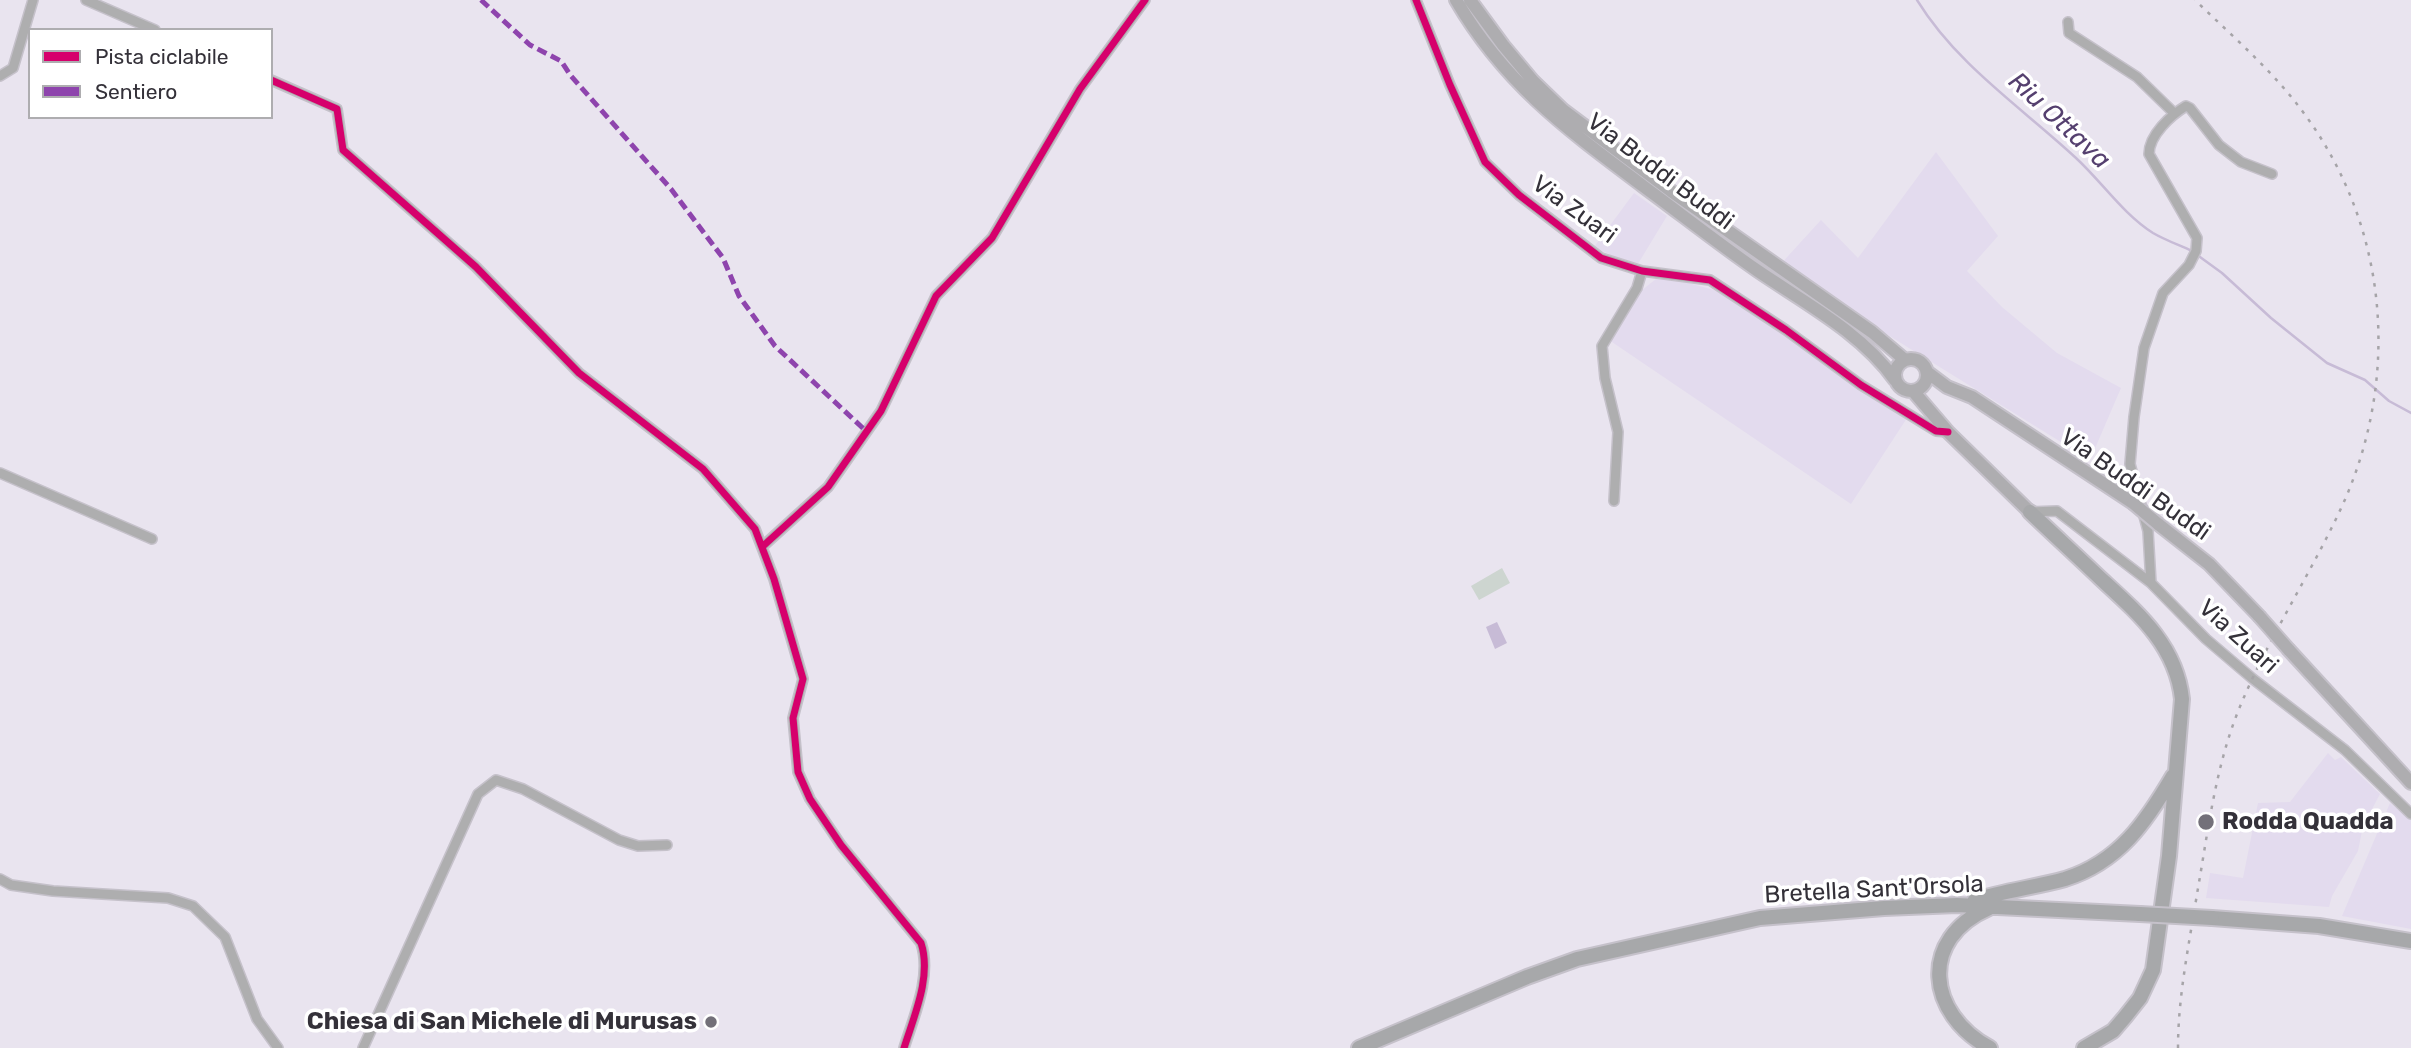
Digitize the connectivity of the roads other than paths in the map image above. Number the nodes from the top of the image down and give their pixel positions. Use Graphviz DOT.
graph roads {
  1 [pos="33,0"];
  2 [pos="86,0"];
  3 [pos="1145,0"];
  4 [pos="1416,0"];
  5 [pos="1456,0"];
  6 [pos="1470,0"];
  7 [pos="2068,22"];
  8 [pos="150,28"];
  9 [pos="0,76"];
  10 [pos="273,81"];
  11 [pos="2174,113"];
  12 [pos="2272,174"];
  13 [pos="1642,271"];
  14 [pos="1905,360"];
  15 [pos="1927,372"];
  16 [pos="1895,380"];
  17 [pos="1913,391"];
  18 [pos="1948,432"];
  19 [pos="0,472"];
  20 [pos="1614,501"];
  21 [pos="2030,512"];
  22 [pos="152,539"];
  23 [pos="762,547"];
  24 [pos="2151,583"];
  25 [pos="2176,772"];
  26 [pos="2411,783"];
  27 [pos="2411,814"];
  28 [pos="667,845"];
  29 [pos="0,879"];
  30 [pos="1957,905"];
  31 [pos="1994,905"];
  32 [pos="2411,941"];
  33 [pos="278,1048"];
  34 [pos="363,1048"];
  35 [pos="904,1048"];
  36 [pos="1359,1048"];
  37 [pos="1990,1048"];
  38 [pos="2084,1048"];
  1 -- 9 [label="street"];
  2 -- 8 [label="street"];
  3 -- 23 [label="street"];
  4 -- 13 [label="street, Via Zuari"];
  5 -- 16 [label="main road, Via Buddi Buddi"];
  6 -- 14 [label="main road, Via Buddi Buddi"];
  7 -- 11 [label="street"];
  10 -- 23 [label="street"];
  11 -- 12 [label="street"];
  11 -- 24 [label="street"];
  13 -- 18 [label="street, Via Zuari"];
  13 -- 20 [label="street"];
  14 -- 15 [label="main road"];
  14 -- 16 [label="main road"];
  15 -- 17 [label="main road"];
  15 -- 26 [label="main road, Via Buddi Buddi, bridge"];
  16 -- 17 [label="main road"];
  17 -- 18 [label="main road"];
  18 -- 21 [label="main road"];
  19 -- 22 [label="street"];
  21 -- 24 [label="street, Via Zuari"];
  21 -- 25 [label="main road"];
  23 -- 35 [label="street"];
  24 -- 27 [label="street, Via Zuari"];
  25 -- 30 [label="main road"];
  25 -- 38 [label="main road"];
  28 -- 34 [label="street"];
  29 -- 33 [label="street"];
  30 -- 31 [label="main road, Bretella Sant'Orsola"];
  30 -- 36 [label="main road, Bretella Sant'Orsola"];
  31 -- 32 [label="main road, Bretella Sant'Orsola, bridge"];
  31 -- 37 [label="main road"];
}
